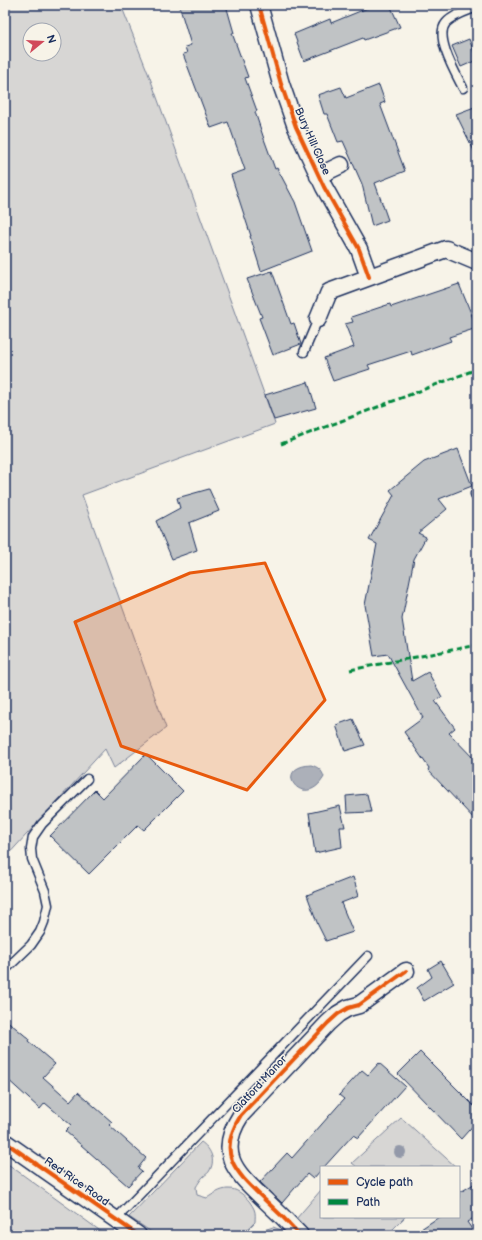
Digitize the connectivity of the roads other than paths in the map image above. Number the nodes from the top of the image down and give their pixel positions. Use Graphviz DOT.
graph roads {
  1 [pos="259,5"];
  2 [pos="477,7"];
  3 [pos="463,88"];
  4 [pos="341,165"];
  5 [pos="318,176"];
  6 [pos="477,262"];
  7 [pos="369,277"];
  8 [pos="318,319"];
  9 [pos="304,352"];
  10 [pos="87,779"];
  11 [pos="368,956"];
  12 [pos="5,970"];
  13 [pos="406,971"];
  14 [pos="5,1142"];
  15 [pos="116,1219"];
  16 [pos="138,1235"];
  17 [pos="300,1235"];
  1 -- 5 [label="street, Bury Hill Close"];
  2 -- 3 [label="lane"];
  4 -- 5 [label="street, Bury Hill Close"];
  5 -- 7 [label="street, Bury Hill Close"];
  6 -- 7 [label="street"];
  7 -- 8 [label="street"];
  8 -- 9 [label="lane"];
  10 -- 12 [label="lane"];
  11 -- 15 [label="lane"];
  13 -- 17 [label="street, Clatford Manor"];
  14 -- 15 [label="street, Red Rice Road"];
  15 -- 16 [label="street, Red Rice Road"];
}
